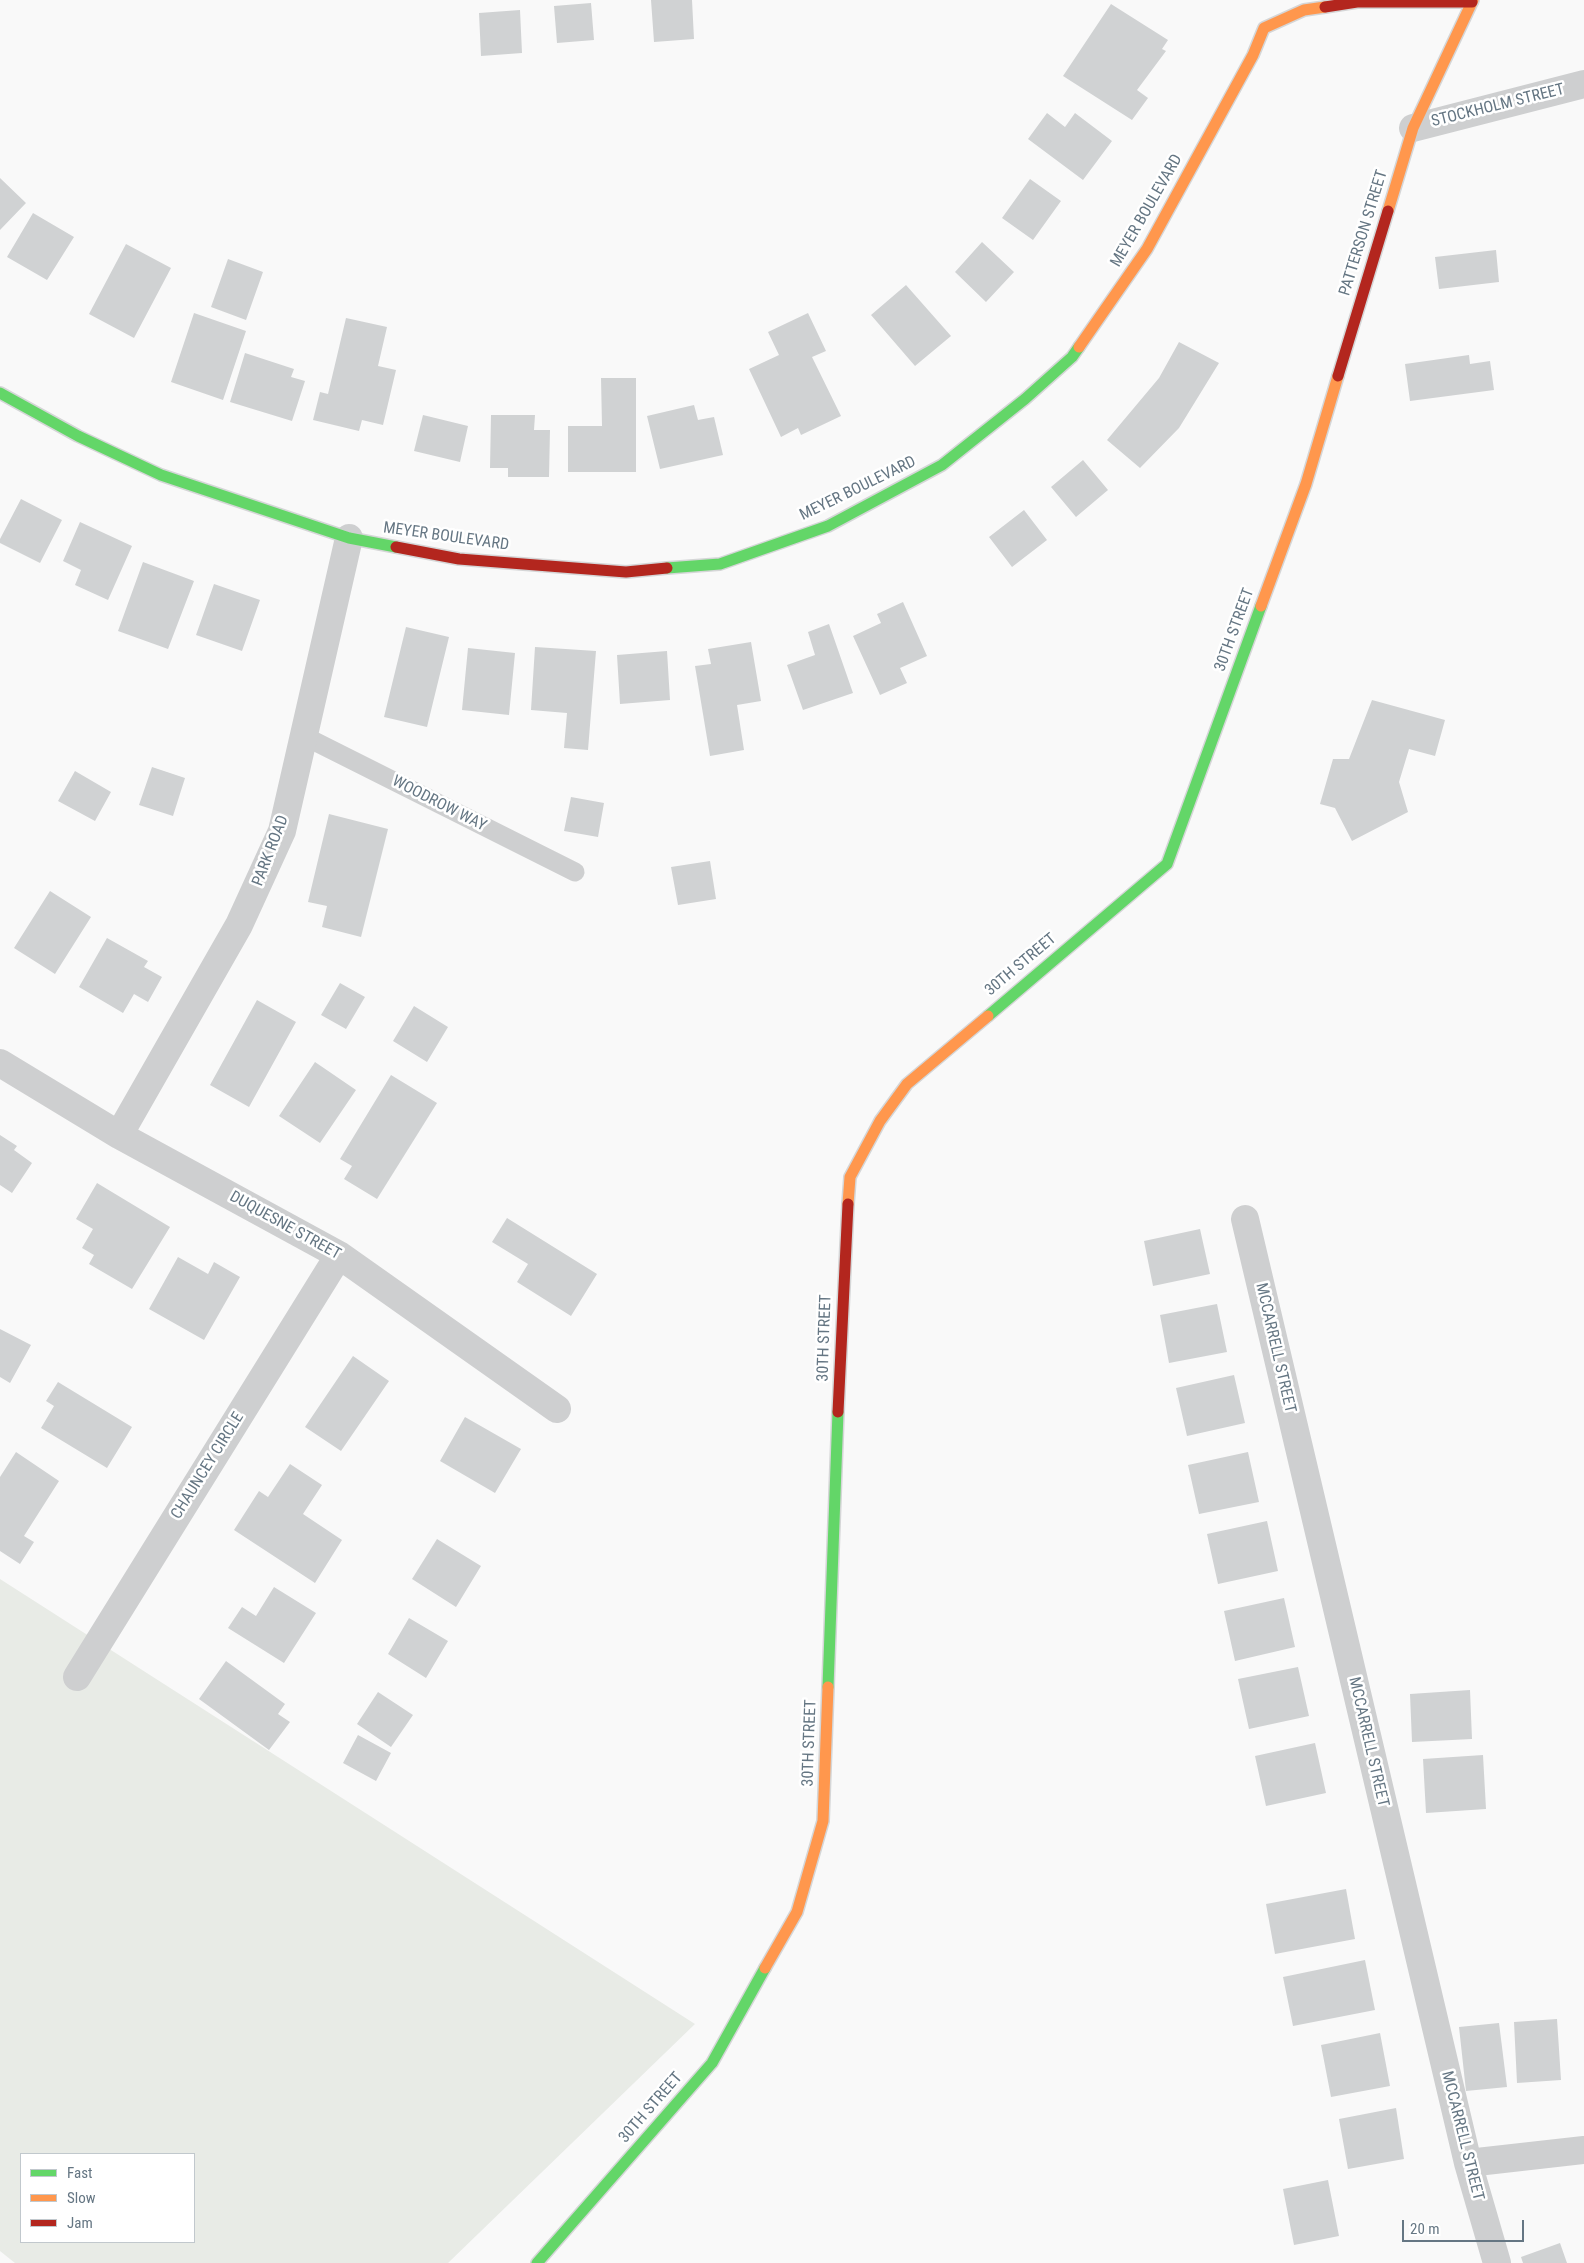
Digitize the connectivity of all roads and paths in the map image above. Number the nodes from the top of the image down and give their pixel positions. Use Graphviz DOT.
graph roads {
  1 [pos="1473,1"];
  2 [pos="1584,84"];
  3 [pos="1413,128"];
  4 [pos="0,393"];
  5 [pos="1306,484"];
  6 [pos="350,538"];
  7 [pos="304,736"];
  8 [pos="575,872"];
  9 [pos="0,1063"];
  10 [pos="119,1135"];
  11 [pos="1245,1219"];
  12 [pos="339,1255"];
  13 [pos="557,1410"];
  14 [pos="77,1677"];
  15 [pos="1584,2150"];
  16 [pos="1468,2163"];
  17 [pos="537,2263"];
  18 [pos="1497,2263"];
  1 -- 3 [label="street, PATTERSON STREET"];
  1 -- 6 [label="street, MEYER BOULEVARD"];
  2 -- 3 [label="street, STOCKHOLM STREET"];
  3 -- 5 [label="street, PATTERSON STREET"];
  4 -- 6 [label="street, MEYER BOULEVARD"];
  5 -- 17 [label="street, 30TH STREET"];
  6 -- 7 [label="street, PARK ROAD"];
  7 -- 8 [label="lane, WOODROW WAY"];
  7 -- 10 [label="street, PARK ROAD"];
  9 -- 10 [label="street, DUQUESNE STREET"];
  10 -- 12 [label="street, DUQUESNE STREET"];
  11 -- 16 [label="street, MCCARRELL STREET"];
  12 -- 13 [label="street, DUQUESNE STREET"];
  12 -- 14 [label="street, CHAUNCEY CIRCLE"];
  15 -- 16 [label="street"];
  16 -- 18 [label="street, MCCARRELL STREET"];
}
